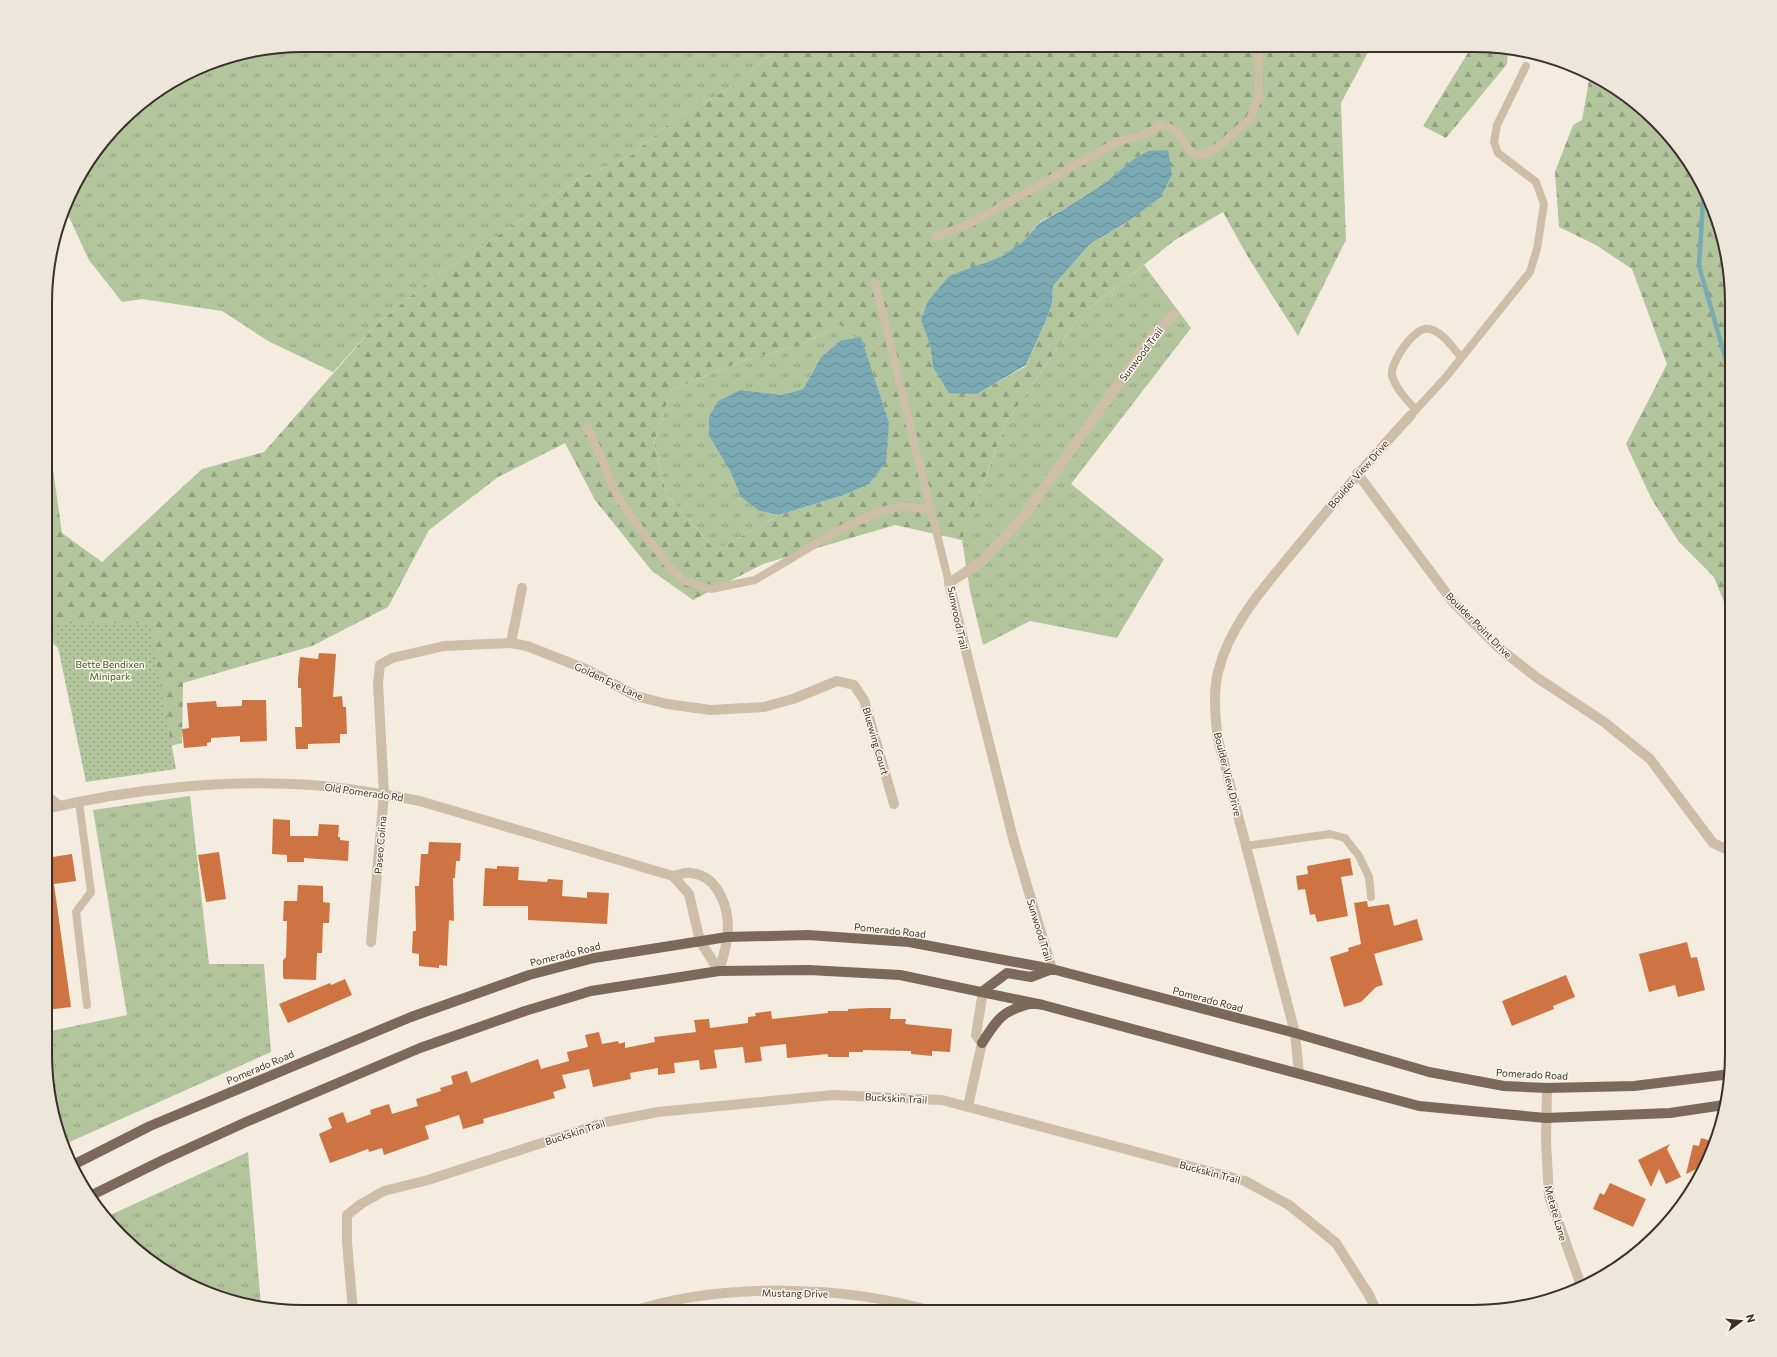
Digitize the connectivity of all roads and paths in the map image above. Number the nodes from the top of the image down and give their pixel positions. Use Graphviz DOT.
graph roads {
  1 [pos="1258,52"];
  2 [pos="1526,66"];
  3 [pos="935,237"];
  4 [pos="875,283"];
  5 [pos="1174,314"];
  6 [pos="1461,357"];
  7 [pos="1414,413"];
  8 [pos="587,428"];
  9 [pos="1358,473"];
  10 [pos="932,510"];
  11 [pos="949,583"];
  12 [pos="522,588"];
  13 [pos="511,643"];
  14 [pos="392,658"];
  15 [pos="827,684"];
  16 [pos="384,794"];
  17 [pos="52,799"];
  18 [pos="79,802"];
  19 [pos="894,804"];
  20 [pos="60,805"];
  21 [pos="52,807"];
  22 [pos="1246,846"];
  23 [pos="1725,849"];
  24 [pos="673,876"];
  25 [pos="1371,898"];
  26 [pos="728,937"];
  27 [pos="700,941"];
  28 [pos="371,942"];
  29 [pos="1052,969"];
  30 [pos="719,971"];
  31 [pos="983,991"];
  32 [pos="1035,1003"];
  33 [pos="87,1006"];
  34 [pos="1295,1033"];
  35 [pos="982,1043"];
  36 [pos="1299,1073"];
  37 [pos="1724,1075"];
  38 [pos="1547,1088"];
  39 [pos="968,1106"];
  40 [pos="1719,1106"];
  41 [pos="1546,1118"];
  42 [pos="77,1163"];
  43 [pos="94,1194"];
  44 [pos="1580,1281"];
  45 [pos="352,1305"];
  46 [pos="659,1305"];
  47 [pos="904,1305"];
  48 [pos="1374,1305"];
  1 -- 3 [label="lane"];
  2 -- 6 [label="lane"];
  4 -- 10 [label="lane"];
  5 -- 11 [label="street, Sunwood Trail"];
  6 -- 7 [label="lane"];
  6 -- 7 [label="lane"];
  7 -- 9 [label="street, Boulder View Drive"];
  8 -- 10 [label="lane"];
  9 -- 22 [label="street, Boulder View Drive"];
  9 -- 23 [label="street, Boulder Point Drive"];
  10 -- 11 [label="lane"];
  11 -- 29 [label="street, Sunwood Trail"];
  12 -- 13 [label="street"];
  13 -- 14 [label="street, Golden Eye Lane"];
  13 -- 15 [label="street, Golden Eye Lane"];
  14 -- 16 [label="street, Paseo Colina"];
  15 -- 19 [label="street, Bluewing Court"];
  16 -- 18 [label="street, Old Pomerado Rd"];
  16 -- 24 [label="street, Old Pomerado Rd"];
  16 -- 28 [label="street, Paseo Colina"];
  17 -- 20 [label="lane"];
  18 -- 20 [label="street, Old Pomerado Rd"];
  18 -- 33 [label="lane"];
  20 -- 21 [label="street, Old Pomerado Rd"];
  22 -- 25 [label="lane"];
  22 -- 34 [label="street, Boulder View Drive"];
  24 -- 26 [label="street, Old Pomerado Rd"];
  24 -- 27 [label="street"];
  26 -- 27 [label="main road, Pomerado Road"];
  26 -- 29 [label="main road, Pomerado Road"];
  26 -- 30 [label="street, Old Pomerado Rd"];
  27 -- 30 [label="street"];
  27 -- 42 [label="main road, Pomerado Road"];
  29 -- 31 [label="main road"];
  29 -- 34 [label="main road, Pomerado Road"];
  30 -- 31 [label="main road"];
  30 -- 43 [label="main road"];
  31 -- 32 [label="main road"];
  31 -- 35 [label="street"];
  32 -- 35 [label="main road"];
  32 -- 36 [label="main road"];
  34 -- 36 [label="street, Boulder View Drive"];
  34 -- 38 [label="main road, Pomerado Road"];
  35 -- 39 [label="street"];
  36 -- 41 [label="main road"];
  37 -- 38 [label="main road, Pomerado Road"];
  38 -- 41 [label="street, Metate Lane"];
  39 -- 45 [label="street, Buckskin Trail"];
  39 -- 48 [label="street, Buckskin Trail"];
  40 -- 41 [label="main road"];
  41 -- 44 [label="street, Metate Lane"];
  46 -- 47 [label="street, Mustang Drive"];
}
